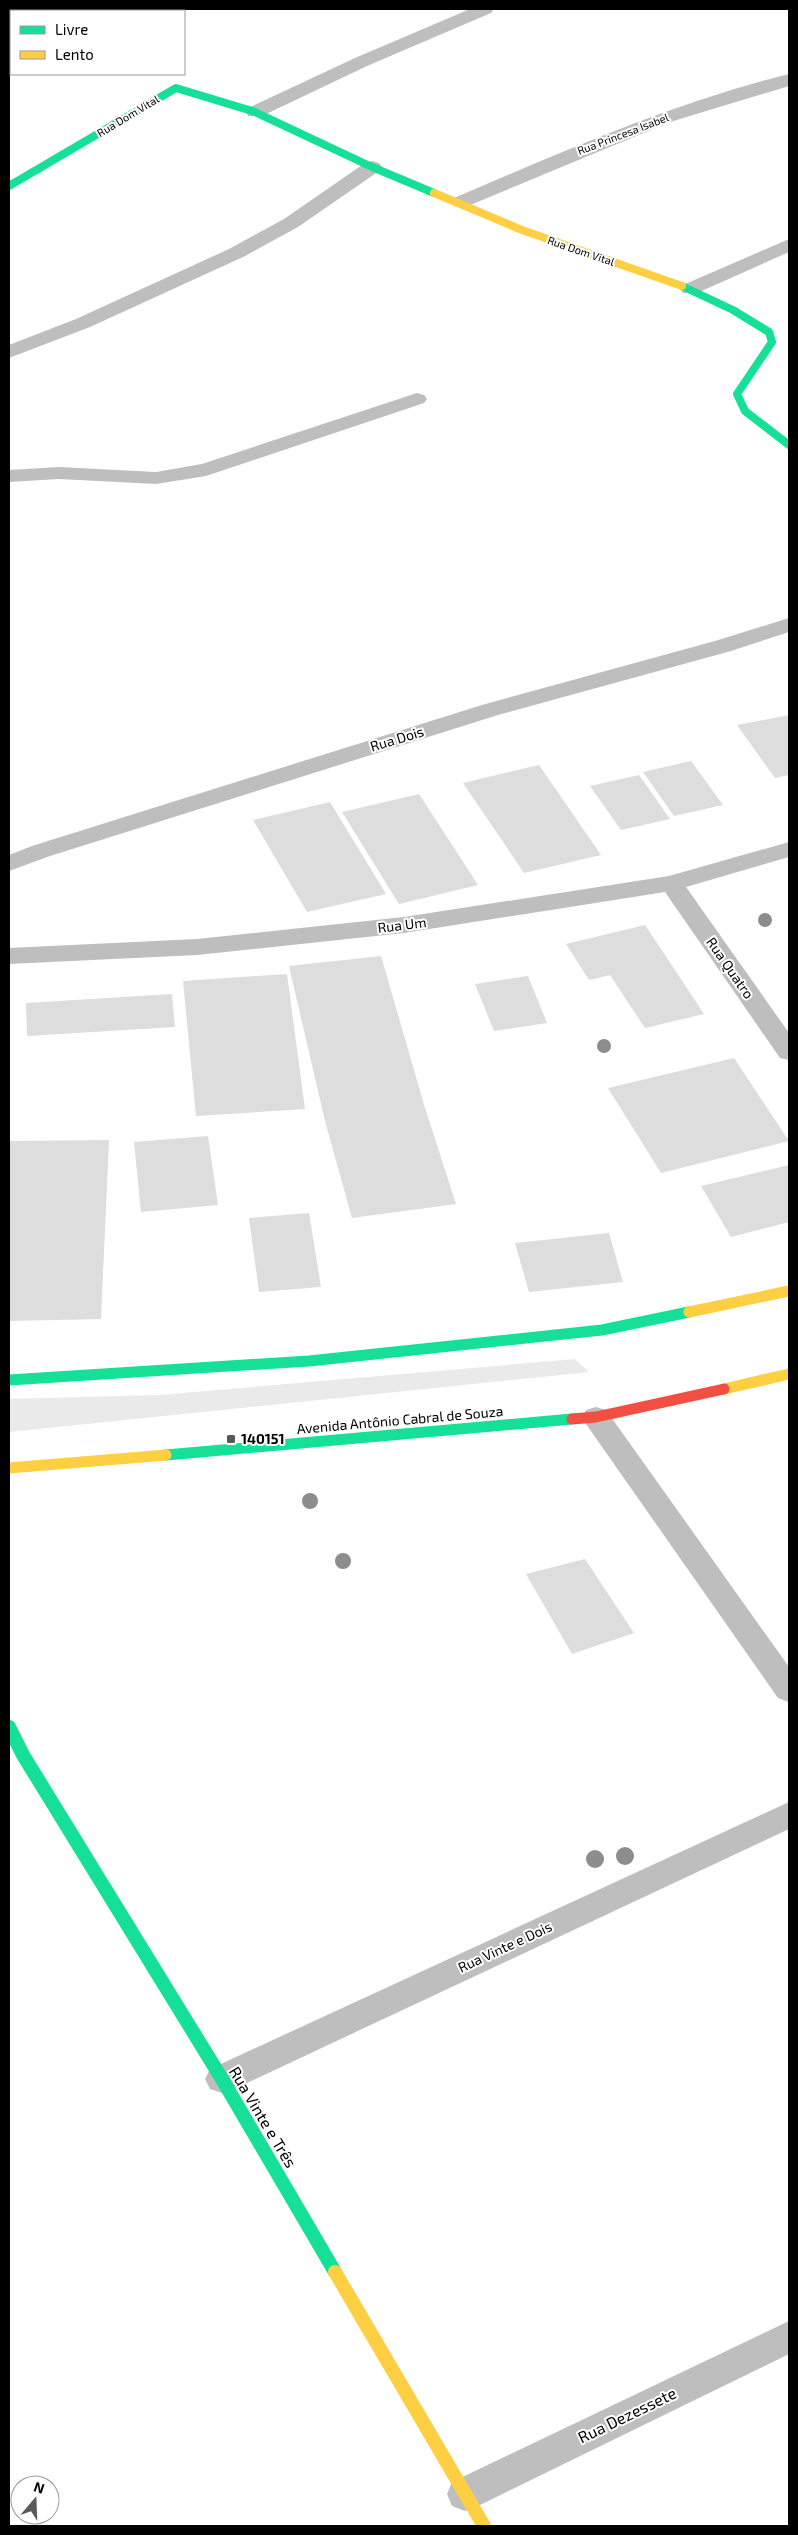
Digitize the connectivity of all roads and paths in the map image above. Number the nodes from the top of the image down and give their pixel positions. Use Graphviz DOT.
graph roads {
  1 [pos="484,9"];
  2 [pos="789,80"];
  3 [pos="255,112"];
  4 [pos="372,167"];
  5 [pos="9,186"];
  6 [pos="461,202"];
  7 [pos="789,245"];
  8 [pos="690,289"];
  9 [pos="9,352"];
  10 [pos="416,399"];
  11 [pos="789,445"];
  12 [pos="9,476"];
  13 [pos="788,626"];
  14 [pos="789,849"];
  15 [pos="9,864"];
  16 [pos="671,883"];
  17 [pos="9,956"];
  18 [pos="789,1052"];
  19 [pos="789,1290"];
  20 [pos="789,1374"];
  21 [pos="9,1380"];
  22 [pos="596,1417"];
  23 [pos="9,1468"];
  24 [pos="789,1690"];
  25 [pos="9,1727"];
  26 [pos="789,1815"];
  27 [pos="222,2079"];
  28 [pos="789,2337"];
  29 [pos="465,2494"];
  30 [pos="484,2526"];
  1 -- 3 [label="street"];
  2 -- 6 [label="street, Rua Princesa Isabel"];
  3 -- 4 [label="main road, Rua Dom Vital"];
  3 -- 5 [label="main road, Rua Dom Vital"];
  4 -- 6 [label="main road, Rua Dom Vital"];
  4 -- 9 [label="street"];
  6 -- 8 [label="main road, Rua Dom Vital"];
  7 -- 8 [label="street"];
  8 -- 11 [label="main road, Rua Dom Vital"];
  10 -- 12 [label="street"];
  13 -- 15 [label="street, Rua Dois"];
  14 -- 16 [label="street, Rua Um"];
  16 -- 17 [label="street, Rua Um"];
  16 -- 18 [label="street, Rua Quatro"];
  19 -- 21 [label="main road"];
  20 -- 22 [label="main road, Avenida Antônio Cabral de Souza"];
  22 -- 23 [label="main road, Avenida Antônio Cabral de Souza"];
  22 -- 24 [label="street"];
  25 -- 27 [label="main road, Rua Vinte e Três"];
  26 -- 27 [label="street, Rua Vinte e Dois"];
  27 -- 29 [label="main road, Rua Vinte e Três"];
  28 -- 29 [label="street, Rua Dezessete"];
  29 -- 30 [label="main road, Rua Vinte e Três"];
}
